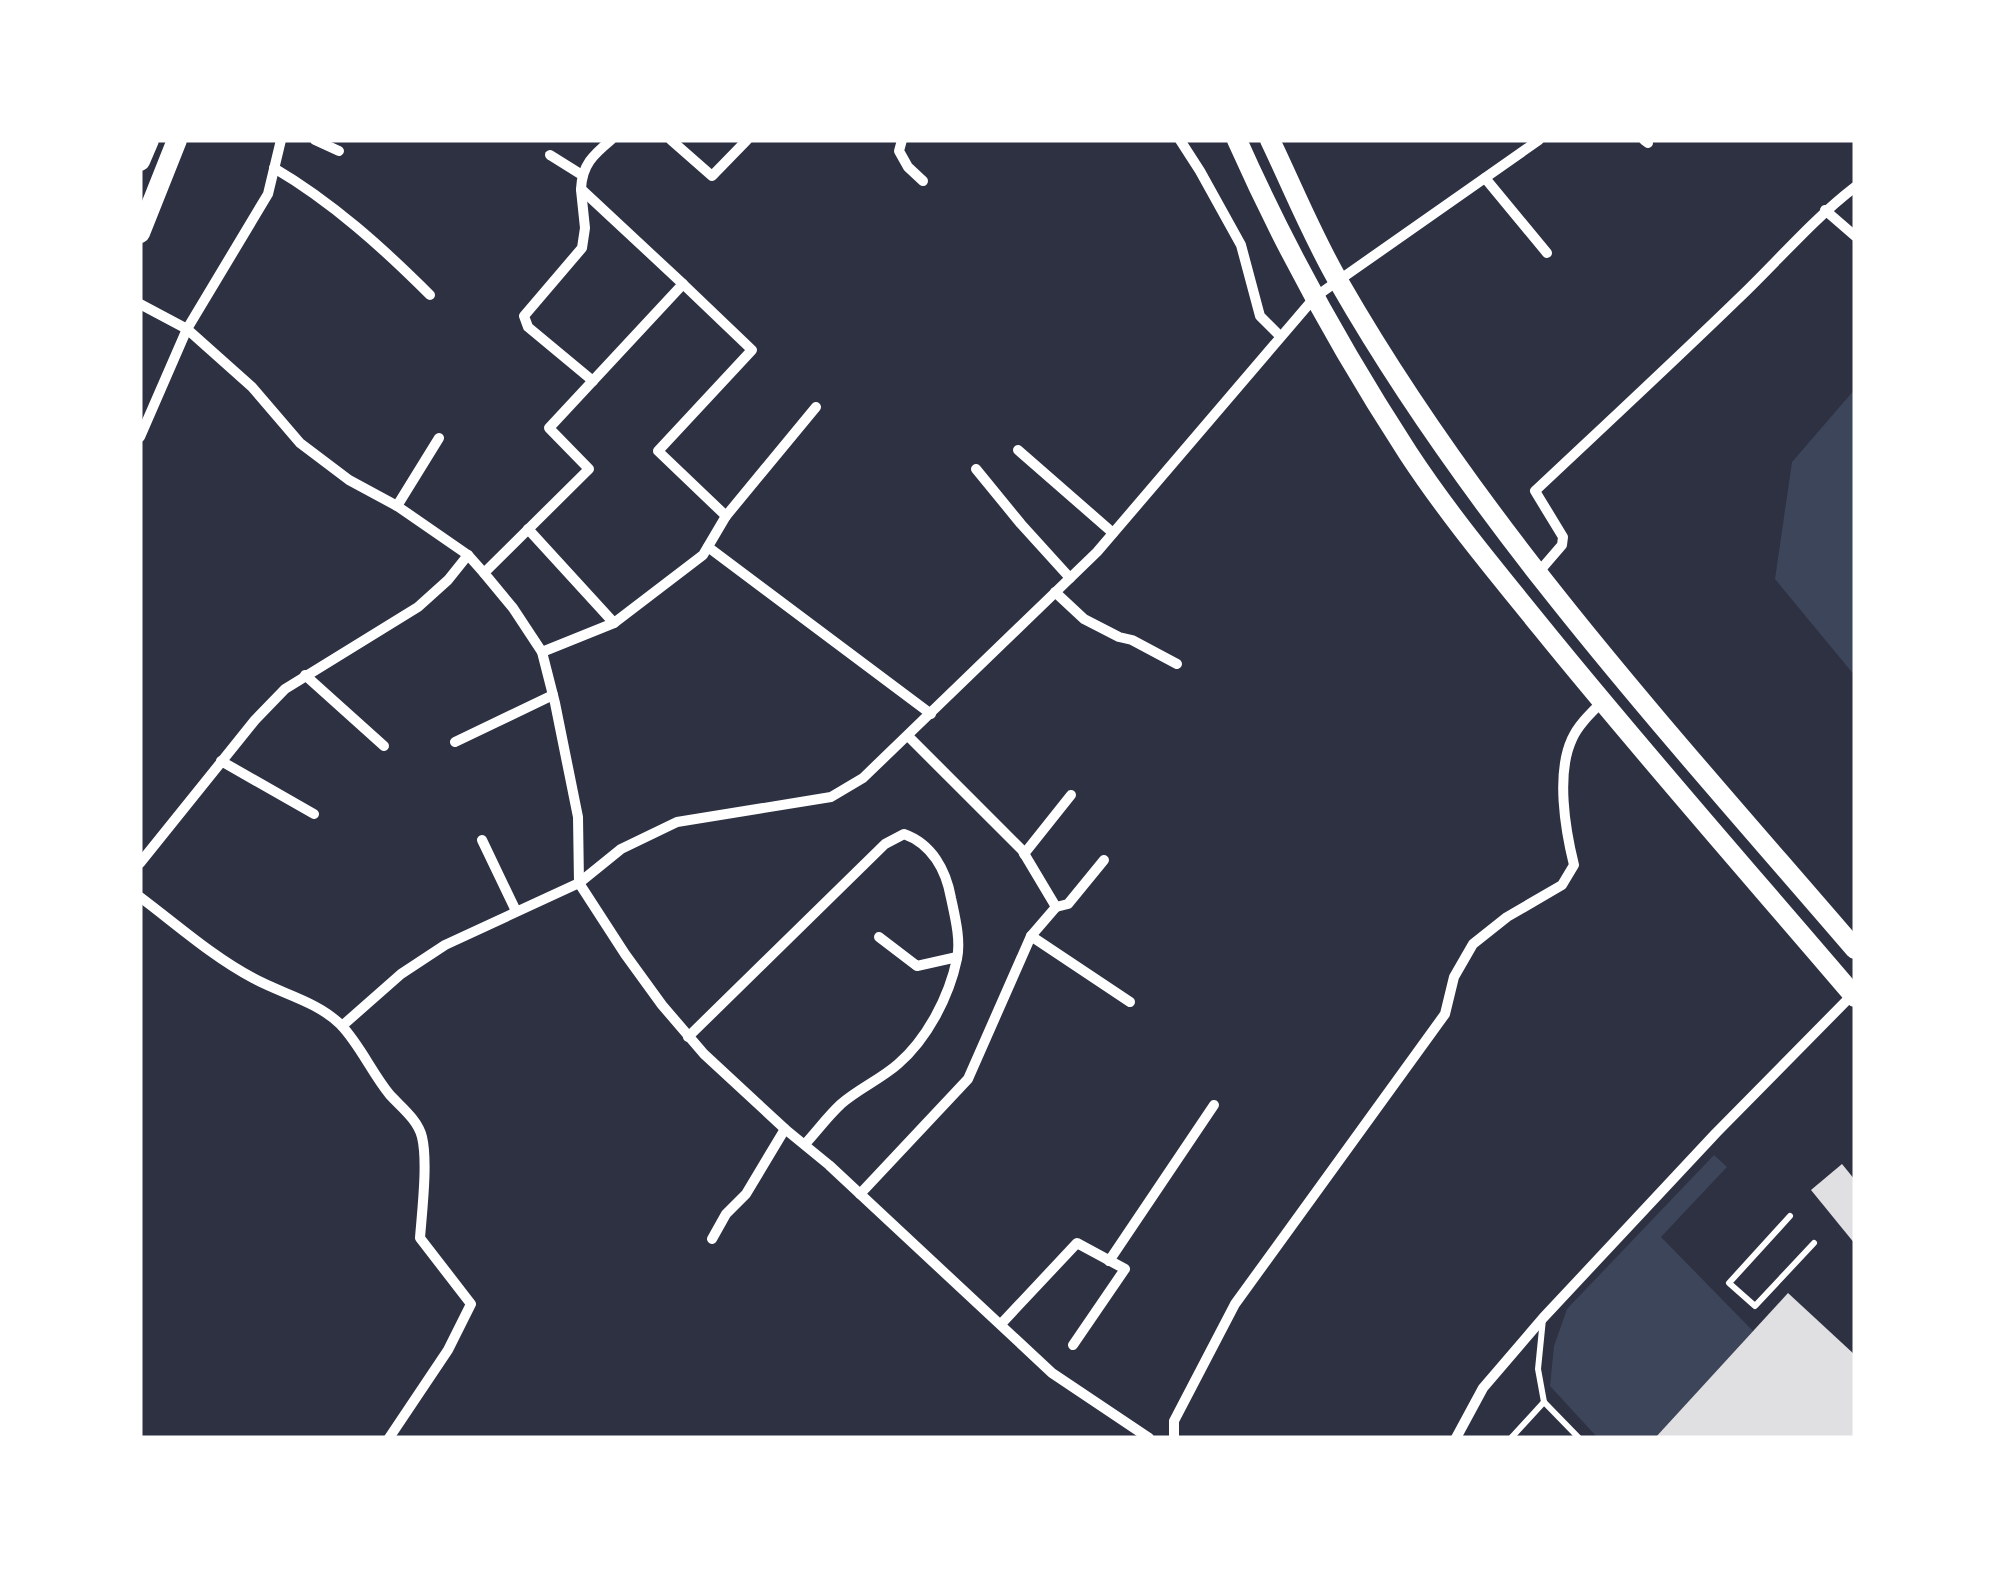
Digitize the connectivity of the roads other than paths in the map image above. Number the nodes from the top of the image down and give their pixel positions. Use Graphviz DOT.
graph roads {
  1 [pos="148,140"];
  2 [pos="178,140"];
  3 [pos="281,140"];
  4 [pos="314,140"];
  5 [pos="611,140"];
  6 [pos="670,140"];
  7 [pos="747,140"];
  8 [pos="902,140"];
  9 [pos="1180,140"];
  10 [pos="1237,140"];
  11 [pos="1270,140"];
  12 [pos="1514,140"];
  13 [pos="1539,140"];
  14 [pos="339,151"];
  15 [pos="1521,152"];
  16 [pos="550,155"];
  17 [pos="140,161"];
  18 [pos="274,168"];
  19 [pos="582,175"];
  20 [pos="1485,178"];
  21 [pos="922,181"];
  22 [pos="1855,187"];
  23 [pos="581,189"];
  24 [pos="1825,210"];
  25 [pos="140,233"];
  26 [pos="1855,236"];
  27 [pos="1546,253"];
  28 [pos="1338,282"];
  29 [pos="682,284"];
  30 [pos="430,295"];
  31 [pos="1315,298"];
  32 [pos="140,304"];
  33 [pos="187,329"];
  34 [pos="1280,336"];
  35 [pos="592,381"];
  36 [pos="816,407"];
  37 [pos="140,438"];
  38 [pos="439,438"];
  39 [pos="1018,450"];
  40 [pos="976,469"];
  41 [pos="396,506"];
  42 [pos="726,516"];
  43 [pos="528,529"];
  44 [pos="1113,533"];
  45 [pos="708,547"];
  46 [pos="468,555"];
  47 [pos="484,573"];
  48 [pos="1537,574"];
  49 [pos="1070,578"];
  50 [pos="1056,592"];
  51 [pos="614,622"];
  52 [pos="542,652"];
  53 [pos="1177,664"];
  54 [pos="305,675"];
  55 [pos="553,695"];
  56 [pos="1602,702"];
  57 [pos="931,714"];
  58 [pos="908,736"];
  59 [pos="454,742"];
  60 [pos="384,746"];
  61 [pos="221,761"];
  62 [pos="1071,794"];
  63 [pos="314,814"];
  64 [pos="482,840"];
  65 [pos="1024,854"];
  66 [pos="1104,860"];
  67 [pos="140,862"];
  68 [pos="579,883"];
  69 [pos="140,897"];
  70 [pos="1056,906"];
  71 [pos="516,911"];
  72 [pos="1031,936"];
  73 [pos="880,937"];
  74 [pos="1855,949"];
  75 [pos="957,957"];
  76 [pos="1854,995"];
  77 [pos="1130,1002"];
  78 [pos="342,1026"];
  79 [pos="688,1037"];
  80 [pos="1214,1105"];
  81 [pos="785,1129"];
  82 [pos="806,1144"];
  83 [pos="860,1194"];
  84 [pos="1790,1216"];
  85 [pos="712,1239"];
  86 [pos="1814,1243"];
  87 [pos="1109,1261"];
  88 [pos="1543,1318"];
  89 [pos="1002,1324"];
  90 [pos="1073,1345"];
  91 [pos="1544,1402"];
  92 [pos="389,1438"];
  93 [pos="1149,1438"];
  94 [pos="1174,1438"];
  95 [pos="1456,1438"];
  96 [pos="1511,1438"];
  97 [pos="1579,1438"];
  1 -- 17 [label="highway"];
  2 -- 25 [label="highway"];
  3 -- 18 [label="street"];
  4 -- 14 [label="street"];
  5 -- 19 [label="street"];
  6 -- 7 [label="street"];
  8 -- 21 [label="street"];
  9 -- 34 [label="street"];
  10 -- 31 [label="highway"];
  11 -- 28 [label="highway"];
  12 -- 15 [label="street"];
  13 -- 15 [label="street"];
  15 -- 20 [label="street"];
  16 -- 19 [label="street"];
  18 -- 30 [label="street"];
  18 -- 33 [label="street"];
  19 -- 23 [label="street"];
  20 -- 27 [label="street"];
  20 -- 28 [label="street"];
  22 -- 24 [label="street"];
  23 -- 29 [label="street"];
  23 -- 35 [label="street"];
  24 -- 26 [label="street"];
  24 -- 48 [label="street"];
  28 -- 31 [label="street"];
  28 -- 48 [label="highway"];
  29 -- 35 [label="street"];
  29 -- 42 [label="street"];
  31 -- 34 [label="street"];
  31 -- 56 [label="highway"];
  32 -- 33 [label="street"];
  33 -- 37 [label="street"];
  33 -- 41 [label="street"];
  34 -- 44 [label="street"];
  35 -- 43 [label="street"];
  36 -- 42 [label="street"];
  38 -- 41 [label="street"];
  39 -- 44 [label="street"];
  40 -- 49 [label="street"];
  41 -- 46 [label="street"];
  42 -- 45 [label="street"];
  43 -- 47 [label="street"];
  43 -- 51 [label="street"];
  44 -- 49 [label="street"];
  45 -- 51 [label="street"];
  45 -- 57 [label="street"];
  46 -- 47 [label="street"];
  46 -- 54 [label="street"];
  47 -- 52 [label="street"];
  48 -- 74 [label="highway"];
  49 -- 50 [label="street"];
  50 -- 53 [label="street"];
  50 -- 57 [label="street"];
  51 -- 52 [label="street"];
  52 -- 55 [label="street"];
  54 -- 60 [label="street"];
  54 -- 61 [label="street"];
  55 -- 59 [label="street"];
  55 -- 68 [label="street"];
  56 -- 76 [label="highway"];
  56 -- 94 [label="street"];
  57 -- 58 [label="street"];
  58 -- 65 [label="street"];
  58 -- 68 [label="street"];
  61 -- 63 [label="street"];
  61 -- 67 [label="street"];
  62 -- 65 [label="street"];
  64 -- 71 [label="street"];
  65 -- 70 [label="street"];
  66 -- 70 [label="street"];
  68 -- 71 [label="street"];
  68 -- 79 [label="street"];
  69 -- 78 [label="street"];
  70 -- 72 [label="street"];
  71 -- 78 [label="street"];
  72 -- 77 [label="street"];
  72 -- 83 [label="street"];
  73 -- 75 [label="street"];
  75 -- 79 [label="street"];
  75 -- 82 [label="street"];
  76 -- 88 [label="street"];
  78 -- 92 [label="street"];
  79 -- 81 [label="street"];
  80 -- 87 [label="street"];
  81 -- 82 [label="street"];
  81 -- 85 [label="street"];
  82 -- 83 [label="street"];
  83 -- 89 [label="street"];
  84 -- 86 [label="lane"];
  87 -- 89 [label="street"];
  87 -- 90 [label="street"];
  88 -- 91 [label="lane"];
  88 -- 95 [label="street"];
  89 -- 93 [label="street"];
  91 -- 96 [label="lane"];
  91 -- 97 [label="lane"];
}
